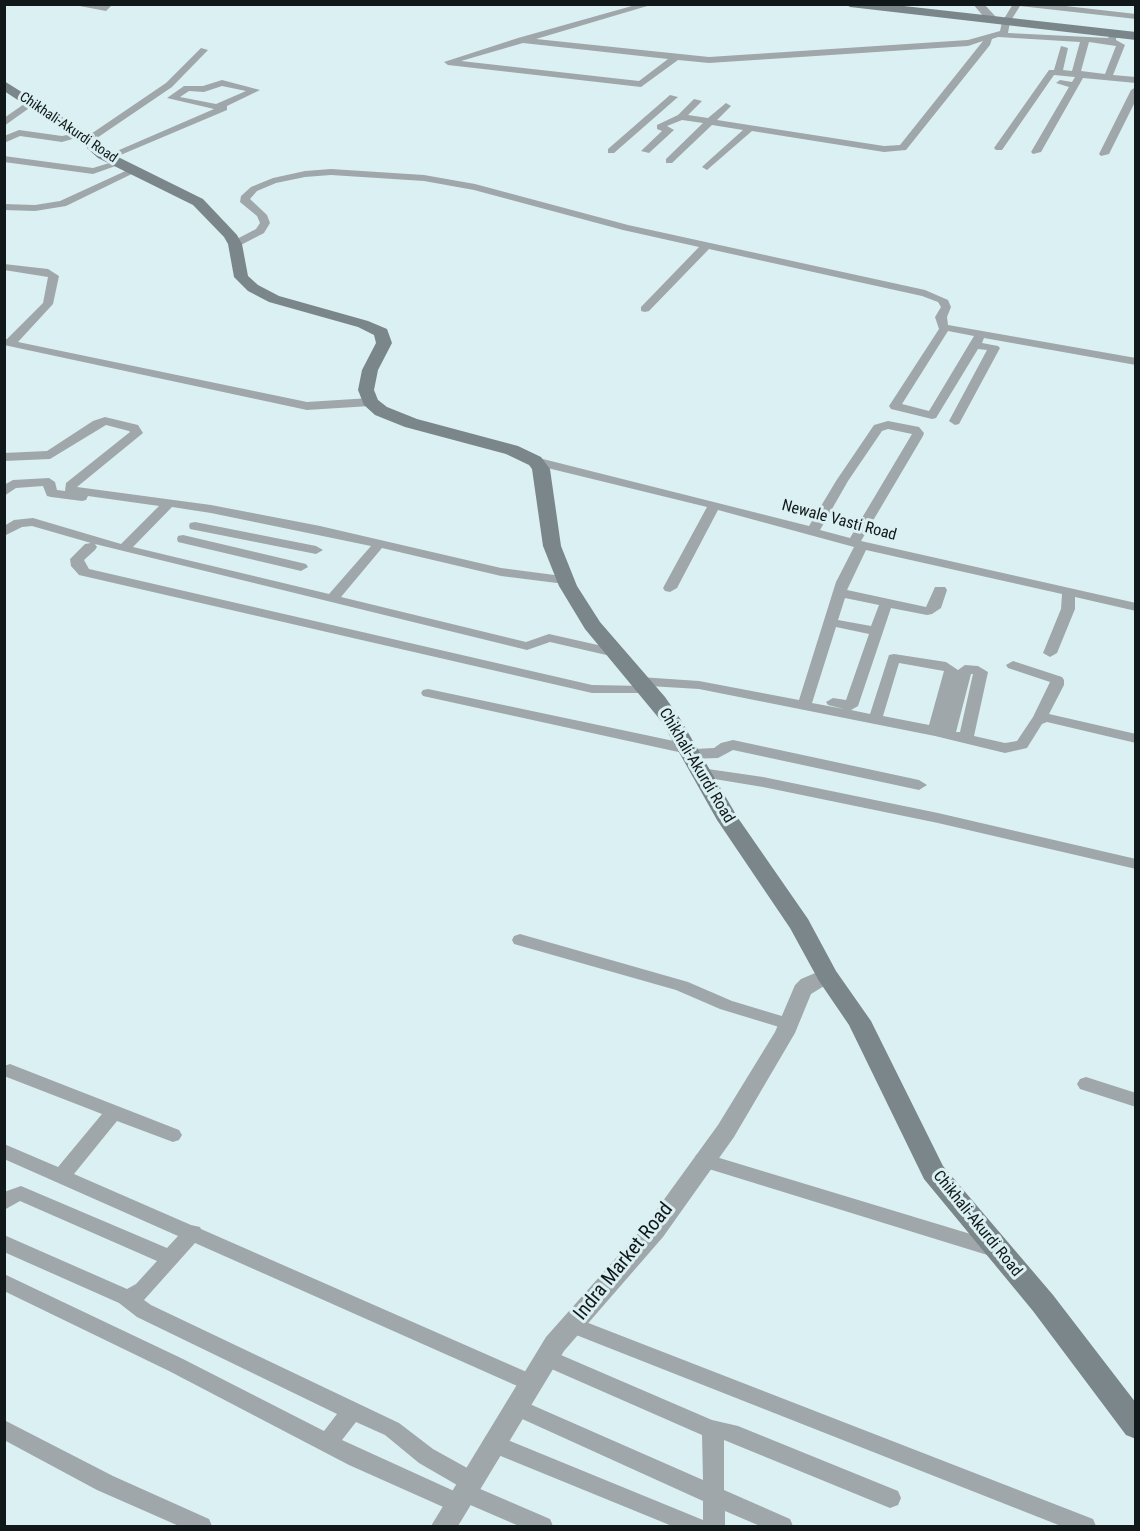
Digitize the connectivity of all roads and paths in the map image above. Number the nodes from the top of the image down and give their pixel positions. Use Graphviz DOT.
graph roads {
  1 [pos="73,4"];
  2 [pos="109,4"];
  3 [pos="650,4"];
  4 [pos="850,4"];
  5 [pos="875,4"];
  6 [pos="978,4"];
  7 [pos="1017,4"];
  8 [pos="1022,4"];
  9 [pos="1100,13"];
  10 [pos="1136,17"];
  11 [pos="990,18"];
  12 [pos="1007,20"];
  13 [pos="1095,28"];
  14 [pos="999,35"];
  15 [pos="1136,35"];
  16 [pos="1112,38"];
  17 [pos="988,39"];
  18 [pos="521,40"];
  19 [pos="1086,40"];
  20 [pos="1065,48"];
  21 [pos="204,50"];
  22 [pos="676,57"];
  23 [pos="1058,72"];
  24 [pos="1079,74"];
  25 [pos="1108,77"];
  26 [pos="1136,80"];
  27 [pos="1060,82"];
  28 [pos="4,85"];
  29 [pos="1075,85"];
  30 [pos="1136,90"];
  31 [pos="673,97"];
  32 [pos="697,101"];
  33 [pos="30,104"];
  34 [pos="219,106"];
  35 [pos="726,106"];
  36 [pos="681,117"];
  37 [pos="711,120"];
  38 [pos="4,123"];
  39 [pos="751,127"];
  40 [pos="4,132"];
  41 [pos="17,133"];
  42 [pos="85,138"];
  43 [pos="4,140"];
  44 [pos="999,148"];
  45 [pos="611,151"];
  46 [pos="646,151"];
  47 [pos="1036,152"];
  48 [pos="1104,154"];
  49 [pos="4,159"];
  50 [pos="114,160"];
  51 [pos="669,161"];
  52 [pos="707,167"];
  53 [pos="4,168"];
  54 [pos="135,170"];
  55 [pos="67,176"];
  56 [pos="4,207"];
  57 [pos="235,244"];
  58 [pos="707,245"];
  59 [pos="4,267"];
  60 [pos="645,309"];
  61 [pos="945,328"];
  62 [pos="978,340"];
  63 [pos="997,343"];
  64 [pos="8,345"];
  65 [pos="1136,362"];
  66 [pos="370,402"];
  67 [pos="955,421"];
  68 [pos="4,457"];
  69 [pos="535,461"];
  70 [pos="5,490"];
  71 [pos="167,505"];
  72 [pos="714,505"];
  73 [pos="211,509"];
  74 [pos="195,526"];
  75 [pos="813,531"];
  76 [pos="4,532"];
  77 [pos="332,533"];
  78 [pos="183,538"];
  79 [pos="858,543"];
  80 [pos="379,544"];
  81 [pos="90,547"];
  82 [pos="124,549"];
  83 [pos="316,550"];
  84 [pos="164,558"];
  85 [pos="301,567"];
  86 [pos="566,583"];
  87 [pos="282,587"];
  88 [pos="670,588"];
  89 [pos="940,590"];
  90 [pos="840,593"];
  91 [pos="1069,593"];
  92 [pos="332,599"];
  93 [pos="886,603"];
  94 [pos="1136,607"];
  95 [pos="829,622"];
  96 [pos="877,631"];
  97 [pos="615,653"];
  98 [pos="1050,653"];
  99 [pos="1013,666"];
  100 [pos="644,686"];
  101 [pos="428,693"];
  102 [pos="805,701"];
  103 [pos="1040,717"];
  104 [pos="875,720"];
  105 [pos="941,733"];
  106 [pos="966,738"];
  107 [pos="1136,739"];
  108 [pos="693,759"];
  109 [pos="920,785"];
  110 [pos="1136,864"];
  111 [pos="520,940"];
  112 [pos="827,975"];
  113 [pos="789,1024"];
  114 [pos="10,1071"];
  115 [pos="1086,1084"];
  116 [pos="1136,1100"];
  117 [pos="114,1112"];
  118 [pos="173,1135"];
  119 [pos="4,1150"];
  120 [pos="703,1160"];
  121 [pos="62,1175"];
  122 [pos="4,1203"];
  123 [pos="193,1232"];
  124 [pos="4,1243"];
  125 [pos="997,1250"];
  126 [pos="170,1258"];
  127 [pos="4,1282"];
  128 [pos="126,1297"];
  129 [pos="573,1325"];
  130 [pos="547,1358"];
  131 [pos="531,1383"];
  132 [pos="516,1407"];
  133 [pos="347,1409"];
  134 [pos="1136,1425"];
  135 [pos="4,1429"];
  136 [pos="710,1429"];
  137 [pos="327,1443"];
  138 [pos="493,1443"];
  139 [pos="464,1492"];
  140 [pos="713,1497"];
  141 [pos="890,1498"];
  142 [pos="201,1527"];
  143 [pos="444,1527"];
  144 [pos="542,1527"];
  145 [pos="695,1527"];
  146 [pos="714,1527"];
  147 [pos="782,1527"];
  148 [pos="1085,1527"];
  1 -- 2 [label="street"];
  3 -- 18 [label="street"];
  4 -- 11 [label="main road"];
  5 -- 11 [label="main road"];
  6 -- 11 [label="street"];
  7 -- 12 [label="street"];
  8 -- 9 [label="street"];
  9 -- 10 [label="street"];
  9 -- 13 [label="street"];
  11 -- 12 [label="main road"];
  12 -- 13 [label="main road"];
  12 -- 14 [label="street"];
  12 -- 16 [label="main road"];
  13 -- 15 [label="main road"];
  14 -- 17 [label="street"];
  14 -- 19 [label="street"];
  15 -- 16 [label="main road"];
  16 -- 19 [label="street"];
  16 -- 25 [label="street"];
  17 -- 22 [label="street"];
  17 -- 39 [label="street"];
  18 -- 22 [label="street"];
  18 -- 22 [label="street"];
  19 -- 24 [label="street"];
  20 -- 23 [label="street"];
  21 -- 42 [label="street"];
  23 -- 24 [label="street"];
  23 -- 44 [label="street"];
  24 -- 25 [label="street"];
  24 -- 29 [label="street"];
  25 -- 26 [label="street"];
  27 -- 29 [label="street"];
  28 -- 33 [label="main road, Chikhali-Akurdi Road"];
  29 -- 47 [label="street"];
  30 -- 48 [label="street"];
  31 -- 45 [label="street"];
  32 -- 36 [label="street"];
  33 -- 38 [label="street"];
  33 -- 42 [label="main road, Chikhali-Akurdi Road"];
  34 -- 34 [label="street"];
  34 -- 50 [label="street"];
  35 -- 37 [label="street"];
  36 -- 37 [label="street"];
  36 -- 46 [label="street"];
  37 -- 39 [label="street"];
  37 -- 51 [label="street"];
  39 -- 52 [label="street"];
  40 -- 41 [label="street"];
  41 -- 42 [label="street"];
  41 -- 43 [label="street"];
  42 -- 50 [label="main road, Chikhali-Akurdi Road"];
  49 -- 50 [label="street"];
  50 -- 54 [label="main road, Chikhali-Akurdi Road"];
  53 -- 55 [label="street"];
  54 -- 56 [label="street"];
  54 -- 57 [label="main road, Chikhali-Akurdi Road"];
  57 -- 58 [label="street"];
  57 -- 66 [label="main road, Chikhali-Akurdi Road"];
  58 -- 60 [label="street"];
  58 -- 61 [label="street"];
  59 -- 64 [label="street"];
  61 -- 62 [label="street"];
  61 -- 62 [label="street"];
  62 -- 63 [label="street"];
  63 -- 65 [label="street"];
  63 -- 67 [label="street"];
  64 -- 66 [label="street"];
  66 -- 69 [label="main road"];
  68 -- 71 [label="street"];
  69 -- 72 [label="street, Newale Vasti Road"];
  69 -- 86 [label="main road, Chikhali-Akurdi Road"];
  70 -- 71 [label="street"];
  71 -- 73 [label="street"];
  71 -- 82 [label="street"];
  72 -- 75 [label="street, Newale Vasti Road"];
  72 -- 88 [label="street"];
  73 -- 74 [label="street"];
  73 -- 77 [label="street"];
  74 -- 78 [label="street"];
  74 -- 83 [label="street"];
  75 -- 79 [label="street, Newale Vasti Road"];
  75 -- 79 [label="street"];
  76 -- 82 [label="street"];
  77 -- 80 [label="street"];
  77 -- 83 [label="street"];
  78 -- 84 [label="street"];
  78 -- 85 [label="street"];
  79 -- 90 [label="street"];
  79 -- 91 [label="street, Newale Vasti Road"];
  80 -- 86 [label="street"];
  80 -- 92 [label="street"];
  81 -- 100 [label="street"];
  82 -- 84 [label="street"];
  83 -- 85 [label="street"];
  84 -- 87 [label="street"];
  85 -- 87 [label="street"];
  86 -- 97 [label="main road, Chikhali-Akurdi Road"];
  87 -- 92 [label="street"];
  89 -- 93 [label="street"];
  90 -- 93 [label="street"];
  90 -- 95 [label="street"];
  91 -- 94 [label="street, Newale Vasti Road"];
  91 -- 98 [label="street"];
  92 -- 97 [label="street"];
  93 -- 96 [label="street"];
  95 -- 96 [label="street"];
  95 -- 102 [label="street"];
  96 -- 102 [label="street"];
  97 -- 100 [label="main road, Chikhali-Akurdi Road"];
  99 -- 103 [label="street"];
  100 -- 102 [label="street"];
  100 -- 108 [label="main road, Chikhali-Akurdi Road"];
  101 -- 108 [label="street"];
  102 -- 104 [label="street"];
  103 -- 106 [label="street"];
  103 -- 107 [label="street"];
  104 -- 105 [label="street"];
  104 -- 105 [label="street"];
  105 -- 106 [label="street"];
  105 -- 106 [label="street"];
  108 -- 109 [label="street"];
  108 -- 110 [label="street"];
  108 -- 112 [label="main road, Chikhali-Akurdi Road"];
  111 -- 113 [label="street"];
  112 -- 113 [label="street, Indra Market Road"];
  112 -- 125 [label="main road, Chikhali-Akurdi Road"];
  113 -- 120 [label="street, Indra Market Road"];
  114 -- 117 [label="street"];
  115 -- 116 [label="street"];
  117 -- 118 [label="street"];
  117 -- 121 [label="street"];
  119 -- 121 [label="street"];
  120 -- 125 [label="street"];
  120 -- 129 [label="street, Indra Market Road"];
  121 -- 123 [label="street"];
  122 -- 126 [label="street"];
  123 -- 126 [label="street"];
  123 -- 131 [label="street"];
  124 -- 128 [label="street"];
  125 -- 134 [label="main road, Chikhali-Akurdi Road"];
  126 -- 128 [label="street"];
  127 -- 137 [label="street"];
  128 -- 133 [label="street"];
  129 -- 130 [label="street, Indra Market Road"];
  129 -- 148 [label="street"];
  130 -- 131 [label="street, Indra Market Road"];
  130 -- 136 [label="street"];
  131 -- 132 [label="street, Indra Market Road"];
  132 -- 138 [label="street, Indra Market Road"];
  132 -- 140 [label="street"];
  133 -- 137 [label="street"];
  133 -- 139 [label="street"];
  135 -- 142 [label="street"];
  136 -- 140 [label="street"];
  136 -- 141 [label="street"];
  137 -- 139 [label="street"];
  138 -- 139 [label="street, Indra Market Road"];
  138 -- 145 [label="street"];
  139 -- 143 [label="street, Indra Market Road"];
  139 -- 144 [label="street"];
  140 -- 146 [label="street"];
  140 -- 147 [label="street"];
}
